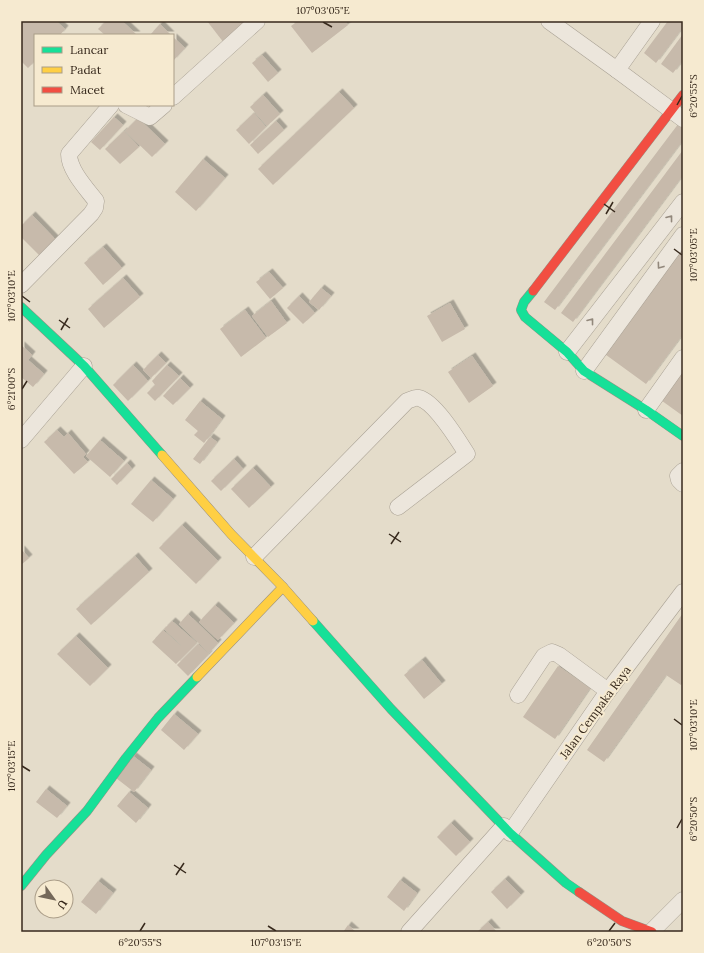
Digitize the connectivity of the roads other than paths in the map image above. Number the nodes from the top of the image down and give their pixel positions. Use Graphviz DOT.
graph roads {
  1 [pos="257,21"];
  2 [pos="549,21"];
  3 [pos="652,21"];
  4 [pos="568,26"];
  5 [pos="617,70"];
  6 [pos="683,95"];
  7 [pos="174,96"];
  8 [pos="110,106"];
  9 [pos="128,106"];
  10 [pos="163,106"];
  11 [pos="677,115"];
  12 [pos="683,202"];
  13 [pos="683,235"];
  14 [pos="21,285"];
  15 [pos="21,306"];
  16 [pos="567,352"];
  17 [pos="683,358"];
  18 [pos="84,366"];
  19 [pos="584,371"];
  20 [pos="646,410"];
  21 [pos="683,436"];
  22 [pos="21,440"];
  23 [pos="398,507"];
  24 [pos="254,557"];
  25 [pos="282,587"];
  26 [pos="683,592"];
  27 [pos="608,692"];
  28 [pos="518,695"];
  29 [pos="507,830"];
  30 [pos="21,886"];
  31 [pos="683,900"];
  32 [pos="409,932"];
  33 [pos="652,932"];
  1 -- 7 [label="street"];
  2 -- 4 [label="street"];
  3 -- 5 [label="street"];
  4 -- 5 [label="street"];
  5 -- 11 [label="street"];
  6 -- 11 [label="street"];
  8 -- 14 [label="street"];
  9 -- 10 [label="street"];
  11 -- 16 [label="street"];
  16 -- 12 [label="street, one-way"];
  13 -- 19 [label="street, one-way"];
  15 -- 18 [label="street"];
  16 -- 19 [label="street"];
  17 -- 20 [label="street"];
  18 -- 22 [label="street"];
  18 -- 24 [label="street"];
  19 -- 20 [label="street"];
  20 -- 21 [label="street"];
  23 -- 24 [label="street"];
  24 -- 25 [label="street"];
  25 -- 29 [label="street"];
  25 -- 30 [label="street"];
  26 -- 27 [label="street, Jalan Cempaka Raya"];
  27 -- 28 [label="street"];
  27 -- 29 [label="street, Jalan Cempaka Raya"];
  29 -- 32 [label="street, Jalan Cempaka Raya"];
  29 -- 33 [label="street"];
  31 -- 33 [label="street"];
}
